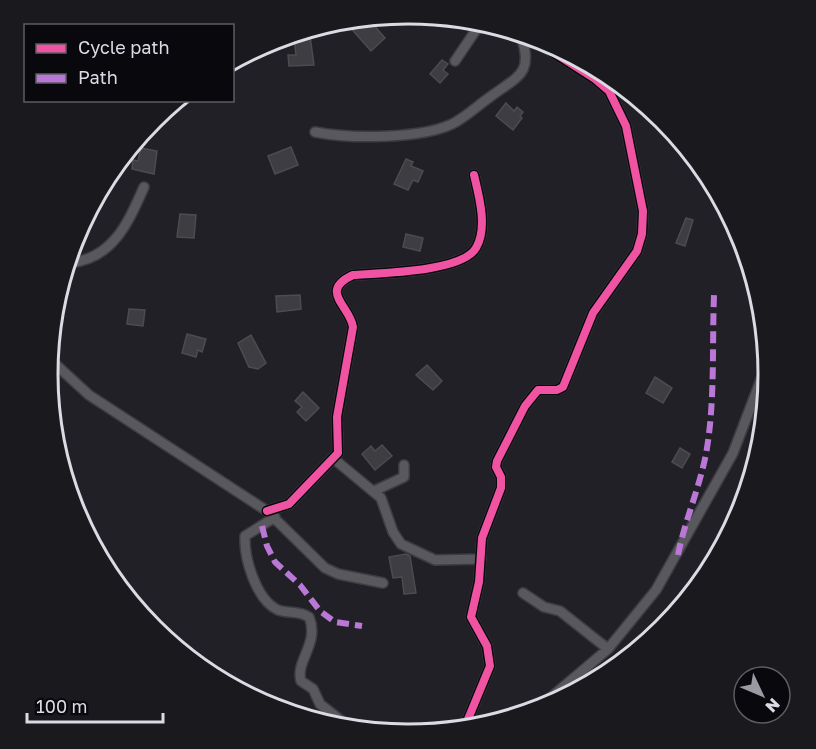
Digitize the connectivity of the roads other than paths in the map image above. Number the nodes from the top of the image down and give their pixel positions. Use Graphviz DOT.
graph roads {
  1 [pos="475,31"];
  2 [pos="523,44"];
  3 [pos="455,61"];
  4 [pos="580,69"];
  5 [pos="315,132"];
  6 [pos="474,175"];
  7 [pos="144,188"];
  8 [pos="76,261"];
  9 [pos="58,367"];
  10 [pos="758,387"];
  11 [pos="334,459"];
  12 [pos="404,465"];
  13 [pos="374,491"];
  14 [pos="267,511"];
  15 [pos="275,518"];
  16 [pos="481,559"];
  17 [pos="383,583"];
  18 [pos="523,593"];
  19 [pos="608,649"];
  20 [pos="569,686"];
  21 [pos="327,715"];
  22 [pos="468,719"];
  1 -- 3 [label="street"];
  2 -- 5 [label="street"];
  4 -- 16 [label="street"];
  6 -- 11 [label="street"];
  7 -- 8 [label="street"];
  9 -- 14 [label="street"];
  10 -- 19 [label="street"];
  11 -- 13 [label="street"];
  11 -- 14 [label="street"];
  12 -- 13 [label="street"];
  13 -- 16 [label="street"];
  14 -- 15 [label="street"];
  15 -- 17 [label="street"];
  15 -- 21 [label="street"];
  16 -- 22 [label="street"];
  18 -- 19 [label="street"];
  19 -- 20 [label="street"];
}
